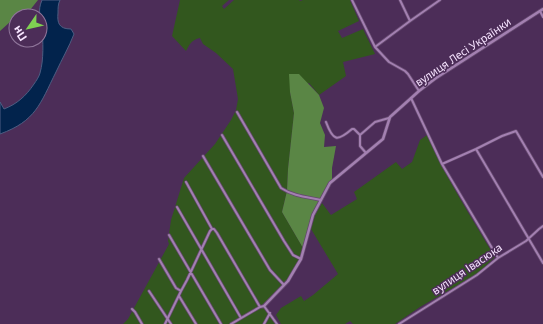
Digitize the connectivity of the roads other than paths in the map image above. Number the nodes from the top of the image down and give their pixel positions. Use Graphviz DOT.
graph roads {
  1 [pos="352,0"];
  2 [pos="400,0"];
  3 [pos="440,0"];
  4 [pos="543,9"];
  5 [pos="540,11"];
  6 [pos="543,17"];
  7 [pos="410,21"];
  8 [pos="375,47"];
  9 [pos="419,91"];
  10 [pos="411,98"];
  11 [pos="237,112"];
  12 [pos="390,117"];
  13 [pos="326,122"];
  14 [pos="222,135"];
  15 [pos="360,135"];
  16 [pos="476,149"];
  17 [pos="366,153"];
  18 [pos="203,156"];
  19 [pos="442,164"];
  20 [pos="543,177"];
  21 [pos="186,182"];
  22 [pos="321,200"];
  23 [pos="177,207"];
  24 [pos="543,226"];
  25 [pos="212,229"];
  26 [pos="169,235"];
  27 [pos="529,238"];
  28 [pos="201,249"];
  29 [pos="498,258"];
  30 [pos="159,259"];
  31 [pos="301,259"];
  32 [pos="543,263"];
  33 [pos="191,272"];
  34 [pos="285,285"];
  35 [pos="149,291"];
  36 [pos="181,291"];
  37 [pos="179,295"];
  38 [pos="264,306"];
  39 [pos="260,307"];
  40 [pos="132,309"];
  41 [pos="270,313"];
  42 [pos="242,318"];
  43 [pos="168,319"];
  44 [pos="142,324"];
  45 [pos="164,324"];
  46 [pos="171,324"];
  47 [pos="196,324"];
  48 [pos="221,324"];
  49 [pos="231,324"];
  50 [pos="264,324"];
  51 [pos="277,324"];
  52 [pos="399,324"];
  1 -- 8 [label="street"];
  2 -- 7 [label="street"];
  3 -- 7 [label="street"];
  4 -- 5 [label="street, вулиця Лесі Українки"];
  5 -- 6 [label="street"];
  5 -- 9 [label="street, вулиця Лесі Українки"];
  7 -- 8 [label="street"];
  8 -- 9 [label="street"];
  9 -- 10 [label="street, вулиця Лесі Українки"];
  10 -- 12 [label="street, вулиця Лесі Українки"];
  10 -- 19 [label="street"];
  11 -- 22 [label="street"];
  12 -- 15 [label="street"];
  12 -- 17 [label="street"];
  13 -- 15 [label="street"];
  14 -- 31 [label="street"];
  15 -- 17 [label="street"];
  16 -- 19 [label="street"];
  16 -- 20 [label="street"];
  16 -- 27 [label="street"];
  17 -- 22 [label="street"];
  18 -- 34 [label="street"];
  19 -- 29 [label="street"];
  21 -- 25 [label="street"];
  22 -- 31 [label="street"];
  23 -- 28 [label="street"];
  24 -- 27 [label="street, вулиця Івасюка"];
  25 -- 28 [label="street"];
  25 -- 39 [label="street"];
  26 -- 33 [label="street"];
  27 -- 29 [label="street, вулиця Івасюка"];
  27 -- 32 [label="street"];
  28 -- 33 [label="street"];
  28 -- 42 [label="street"];
  29 -- 52 [label="street, вулиця Івасюка"];
  30 -- 36 [label="street"];
  31 -- 34 [label="street"];
  33 -- 36 [label="street"];
  33 -- 48 [label="street"];
  34 -- 38 [label="street"];
  35 -- 43 [label="street"];
  36 -- 37 [label="street"];
  37 -- 43 [label="street"];
  37 -- 47 [label="street"];
  38 -- 39 [label="street"];
  38 -- 41 [label="street"];
  39 -- 42 [label="street"];
  40 -- 44 [label="street"];
  41 -- 50 [label="street"];
  41 -- 51 [label="street"];
  42 -- 49 [label="street"];
  43 -- 45 [label="street"];
  43 -- 46 [label="street"];
}
